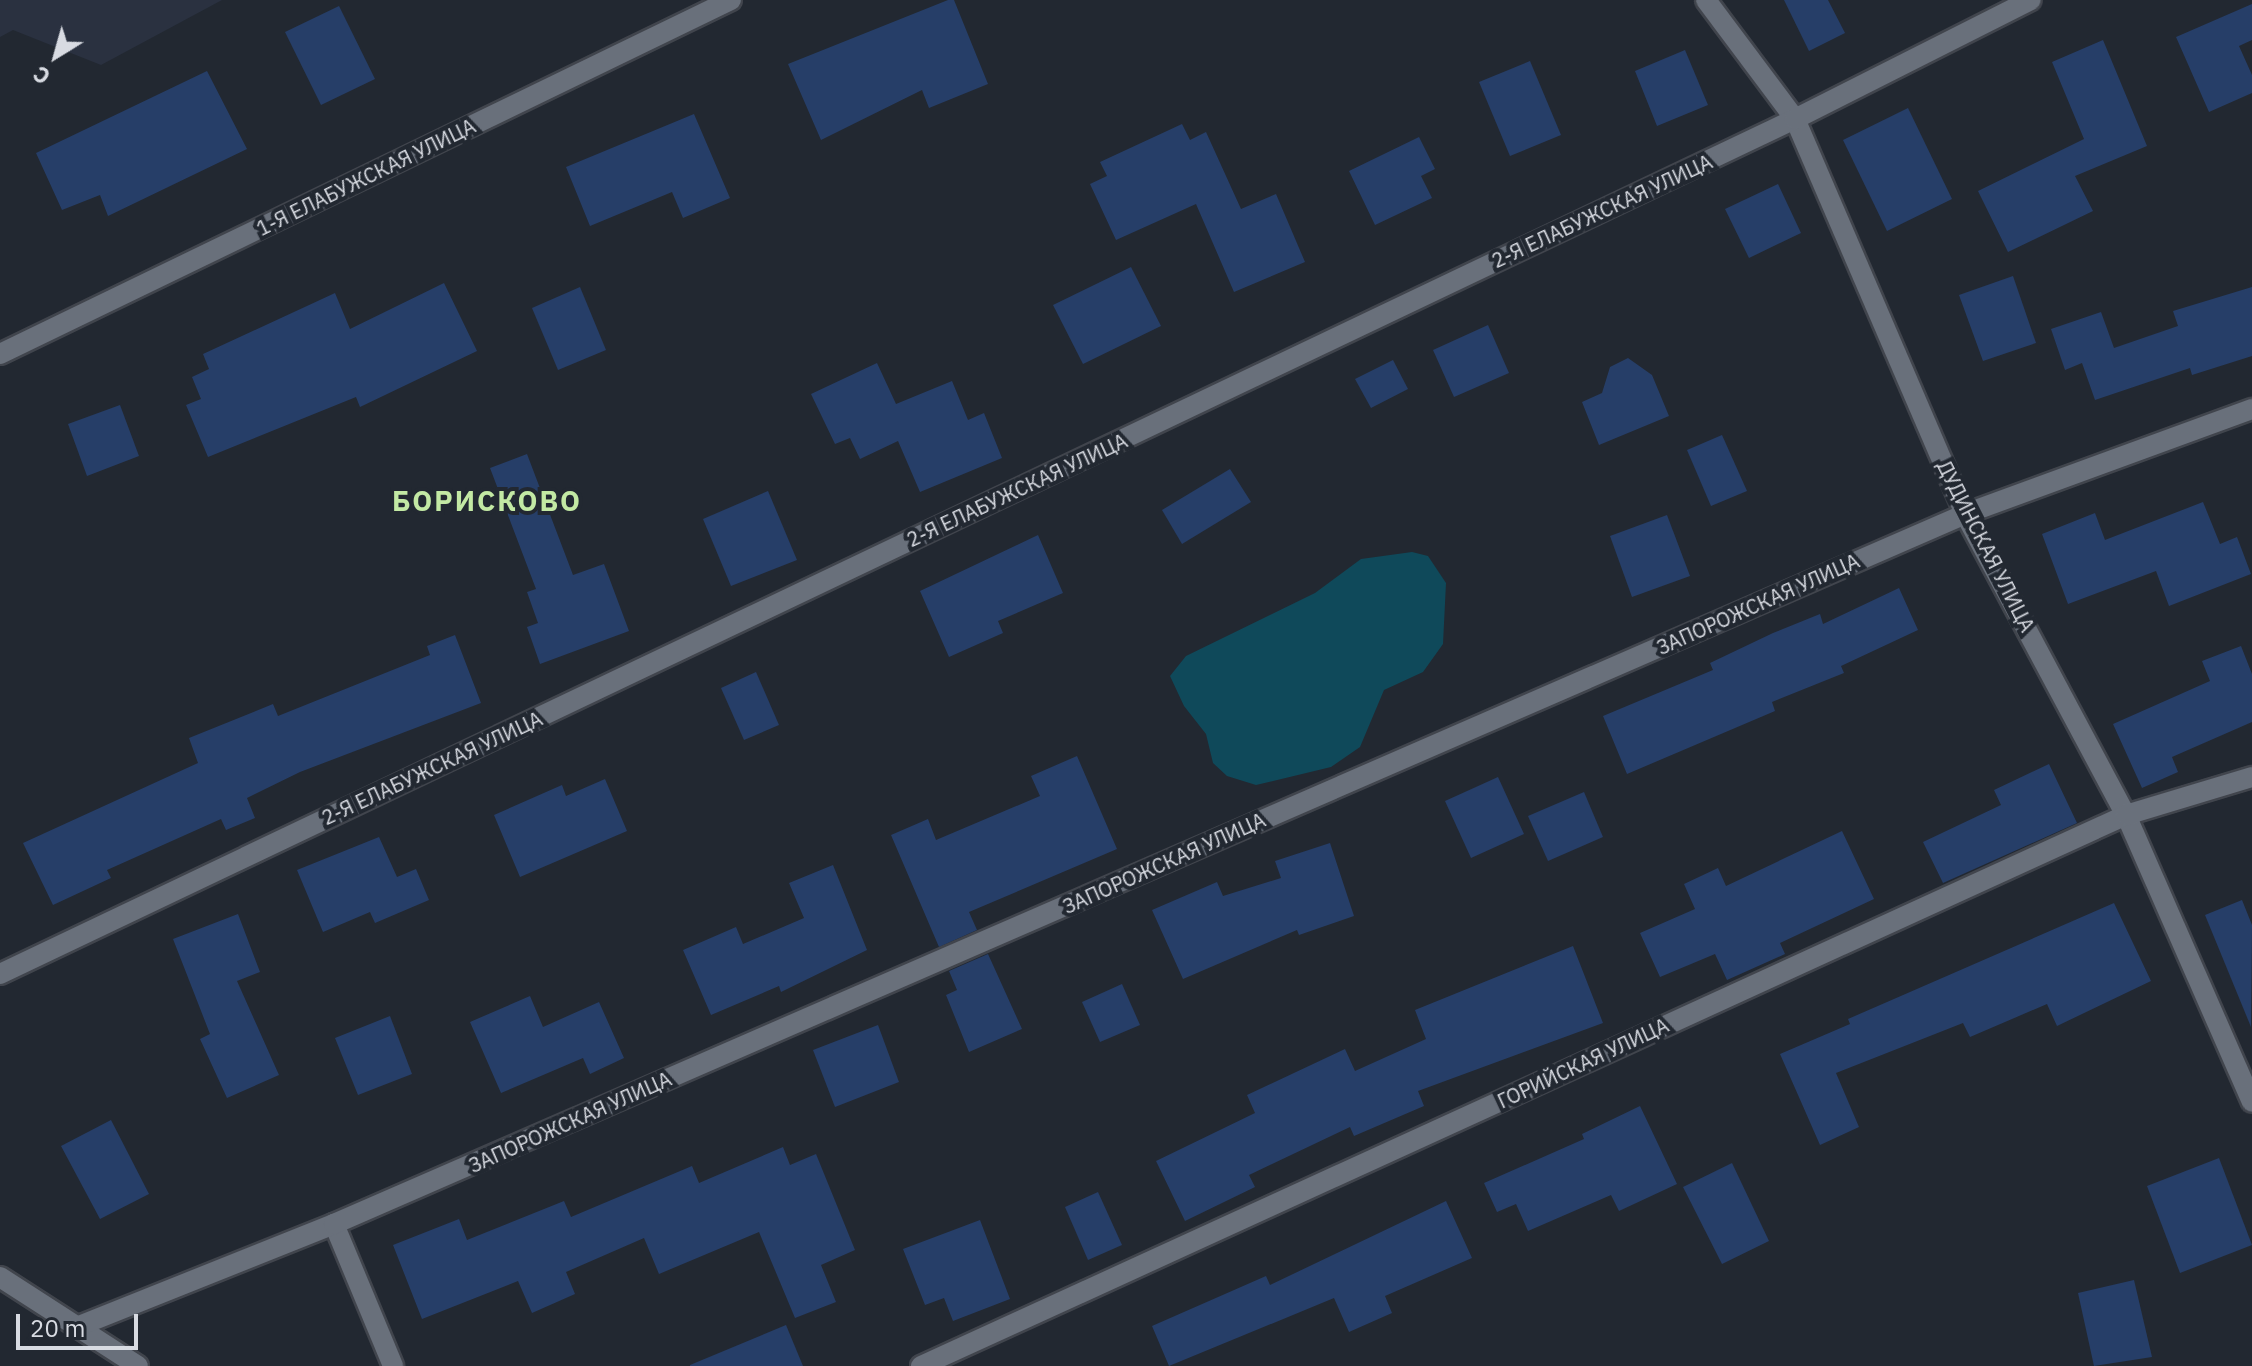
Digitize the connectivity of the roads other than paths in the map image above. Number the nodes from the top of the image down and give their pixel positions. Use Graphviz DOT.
graph roads {
  1 [pos="731,0"];
  2 [pos="1706,0"];
  3 [pos="2031,0"];
  4 [pos="1795,119"];
  5 [pos="0,354"];
  6 [pos="2252,409"];
  7 [pos="1965,514"];
  8 [pos="2252,777"];
  9 [pos="2126,815"];
  10 [pos="0,974"];
  11 [pos="2252,1102"];
  12 [pos="334,1224"];
  13 [pos="0,1277"];
  14 [pos="79,1326"];
  15 [pos="138,1366"];
  16 [pos="393,1366"];
  17 [pos="921,1366"];
  1 -- 5 [label="street, 1-Я ЕЛАБУЖСКАЯ УЛИЦА"];
  2 -- 4 [label="street, ДУДИНСКАЯ УЛИЦА"];
  3 -- 4 [label="street, 2-Я ЕЛАБУЖСКАЯ УЛИЦА"];
  4 -- 7 [label="street, ДУДИНСКАЯ УЛИЦА"];
  4 -- 10 [label="street, 2-Я ЕЛАБУЖСКАЯ УЛИЦА"];
  6 -- 7 [label="street, ЗАПОРОЖСКАЯ УЛИЦА"];
  7 -- 9 [label="street, ДУДИНСКАЯ УЛИЦА"];
  7 -- 12 [label="street, ЗАПОРОЖСКАЯ УЛИЦА"];
  8 -- 9 [label="street, ГОРИЙСКАЯ УЛИЦА"];
  9 -- 11 [label="street, ДУДИНСКАЯ УЛИЦА"];
  9 -- 17 [label="street, ГОРИЙСКАЯ УЛИЦА"];
  12 -- 14 [label="street, ЗАПОРОЖСКАЯ УЛИЦА"];
  12 -- 16 [label="street"];
  13 -- 14 [label="street"];
  14 -- 15 [label="street"];
}
